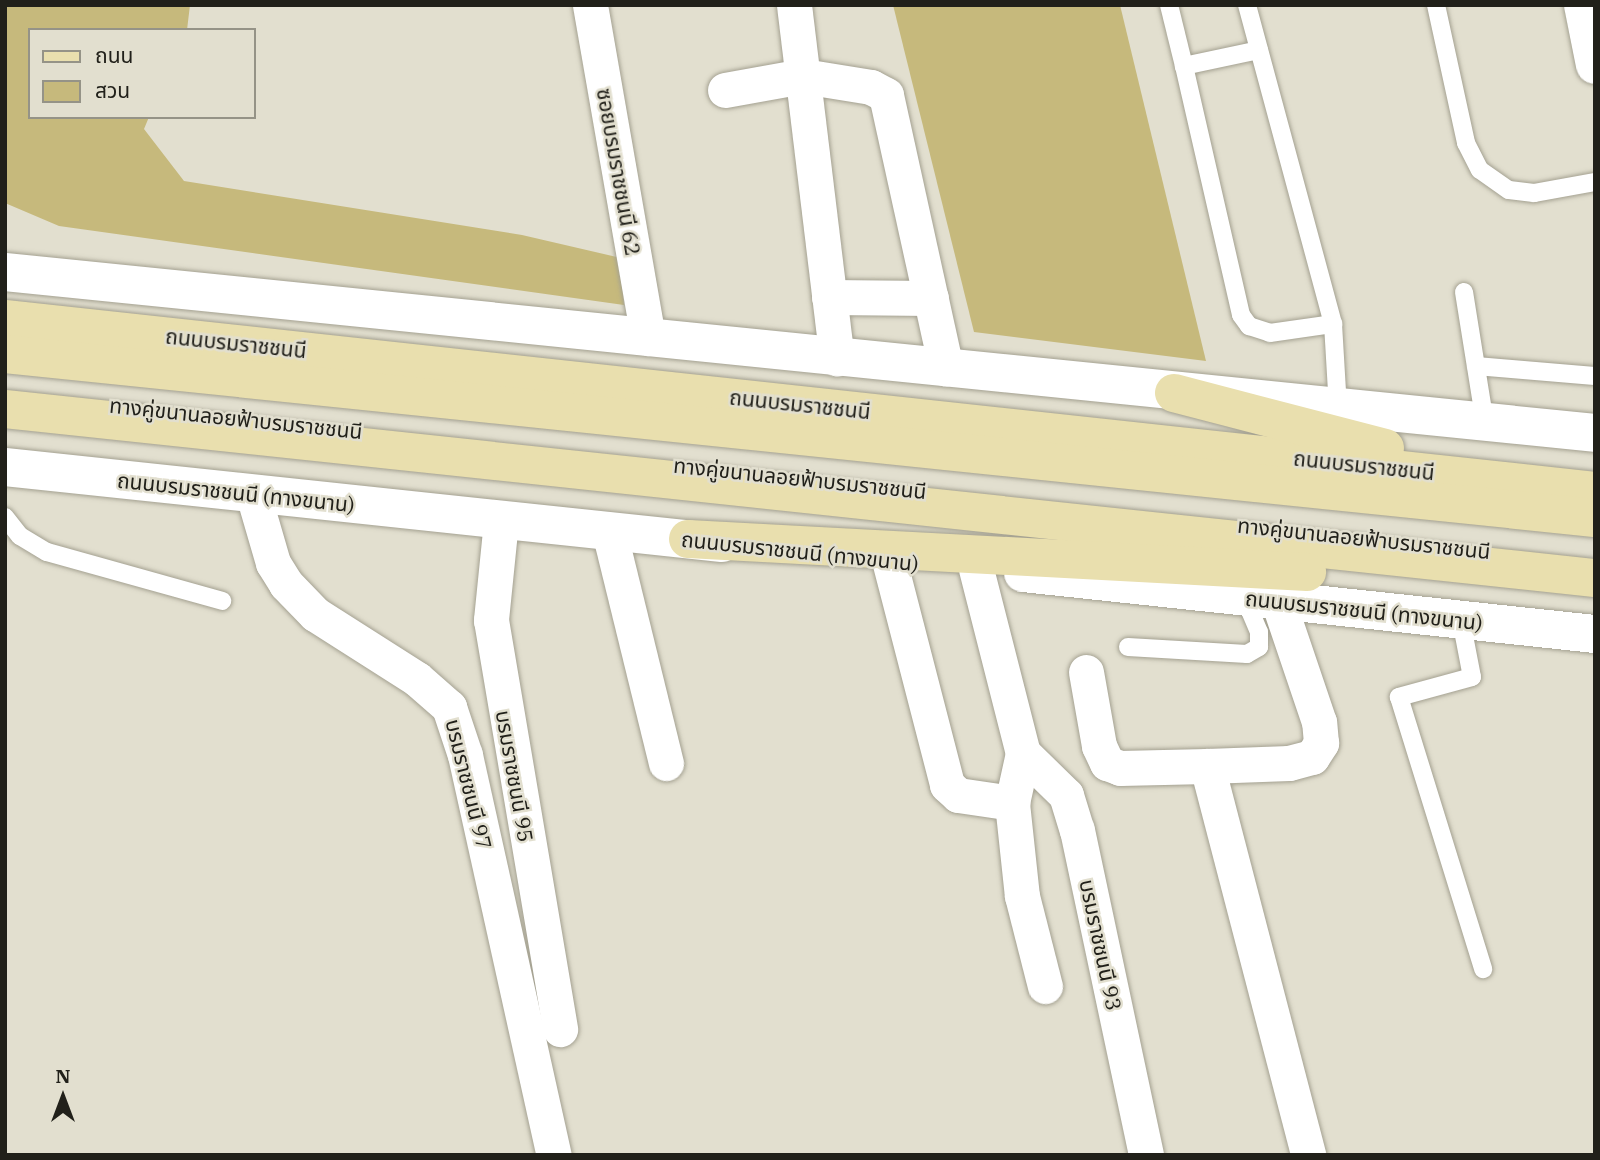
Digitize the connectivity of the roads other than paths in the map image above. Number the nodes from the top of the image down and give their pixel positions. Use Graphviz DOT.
graph roads {
  1 [pos="590,5"];
  2 [pos="794,5"];
  3 [pos="1168,5"];
  4 [pos="1247,5"];
  5 [pos="1437,5"];
  6 [pos="1583,5"];
  7 [pos="1259,50"];
  8 [pos="1595,65"];
  9 [pos="1184,66"];
  10 [pos="803,76"];
  11 [pos="725,90"];
  12 [pos="1595,182"];
  13 [pos="5,244"];
  14 [pos="5,272"];
  15 [pos="74,278"];
  16 [pos="5,291"];
  17 [pos="1464,292"];
  18 [pos="829,297"];
  19 [pos="931,298"];
  20 [pos="5,318"];
  21 [pos="1333,324"];
  22 [pos="648,338"];
  23 [pos="214,340"];
  24 [pos="5,354"];
  25 [pos="837,358"];
  26 [pos="1476,366"];
  27 [pos="946,369"];
  28 [pos="1595,376"];
  29 [pos="5,393"];
  30 [pos="1174,393"];
  31 [pos="5,409"];
  32 [pos="1338,409"];
  33 [pos="1485,423"];
  34 [pos="1595,433"];
  35 [pos="5,467"];
  36 [pos="1516,481"];
  37 [pos="1595,491"];
  38 [pos="253,494"];
  39 [pos="5,517"];
  40 [pos="1595,518"];
  41 [pos="501,521"];
  42 [pos="610,531"];
  43 [pos="688,539"];
  44 [pos="889,560"];
  45 [pos="976,569"];
  46 [pos="1591,572"];
  47 [pos="1261,599"];
  48 [pos="222,601"];
  49 [pos="1461,620"];
  50 [pos="1595,634"];
  51 [pos="1128,647"];
  52 [pos="1086,672"];
  53 [pos="1023,754"];
  54 [pos="666,763"];
  55 [pos="1207,766"];
  56 [pos="1012,803"];
  57 [pos="1483,969"];
  58 [pos="1045,986"];
  59 [pos="560,1029"];
  60 [pos="554,1155"];
  61 [pos="1146,1155"];
  62 [pos="1308,1155"];
  1 -- 22 [label="street, ซอยบรมราชชนนี 62"];
  2 -- 10 [label="street"];
  3 -- 9 [label="lane"];
  4 -- 7 [label="lane"];
  5 -- 12 [label="lane"];
  6 -- 8 [label="main road"];
  7 -- 9 [label="lane"];
  7 -- 21 [label="lane"];
  9 -- 21 [label="lane"];
  10 -- 11 [label="street"];
  10 -- 18 [label="street"];
  10 -- 19 [label="street"];
  13 -- 15 [label="main road"];
  14 -- 15 [label="main road"];
  15 -- 22 [label="main road"];
  16 -- 23 [label="main road"];
  17 -- 26 [label="lane"];
  18 -- 19 [label="street"];
  18 -- 25 [label="street"];
  19 -- 27 [label="street"];
  20 -- 23 [label="main road, ถนนบรมราชชนนี"];
  21 -- 32 [label="lane"];
  22 -- 25 [label="main road"];
  23 -- 36 [label="main road, ถนนบรมราชชนนี"];
  24 -- 40 [label="main road, ทางคู่ขนานลอยฟ้าบรมราชชนนี"];
  25 -- 27 [label="main road"];
  26 -- 28 [label="lane"];
  26 -- 33 [label="lane"];
  27 -- 30 [label="main road"];
  29 -- 46 [label="main road, ทางคู่ขนานลอยฟ้าบรมราชชนนี"];
  30 -- 32 [label="main road"];
  30 -- 36 [label="main road"];
  31 -- 46 [label="main road"];
  32 -- 33 [label="main road"];
  33 -- 34 [label="main road"];
  35 -- 38 [label="main road, ถนนบรมราชชนนี (ทางขนาน)"];
  36 -- 37 [label="main road, ถนนบรมราชชนนี"];
  38 -- 41 [label="main road, ถนนบรมราชชนนี (ทางขนาน)"];
  38 -- 60 [label="street, บรมราชชนนี 97"];
  39 -- 48 [label="lane"];
  41 -- 42 [label="main road, ถนนบรมราชชนนี (ทางขนาน)"];
  41 -- 59 [label="street, บรมราชชนนี 95"];
  42 -- 43 [label="main road, ถนนบรมราชชนนี (ทางขนาน)"];
  42 -- 54 [label="street"];
  43 -- 44 [label="main road, ถนนบรมราชชนนี (ทางขนาน)"];
  43 -- 46 [label="main road"];
  44 -- 45 [label="main road, ถนนบรมราชชนนี (ทางขนาน)"];
  44 -- 56 [label="street"];
  45 -- 47 [label="main road, ถนนบรมราชชนนี (ทางขนาน)"];
  45 -- 53 [label="street"];
  47 -- 49 [label="main road, ถนนบรมราชชนนี (ทางขนาน)"];
  47 -- 51 [label="lane"];
  47 -- 55 [label="street"];
  49 -- 50 [label="main road, ถนนบรมราชชนนี (ทางขนาน)"];
  49 -- 57 [label="lane"];
  52 -- 55 [label="street"];
  53 -- 56 [label="street"];
  53 -- 61 [label="street, บรมราชชนนี 93"];
  55 -- 62 [label="street"];
  56 -- 58 [label="street"];
}
